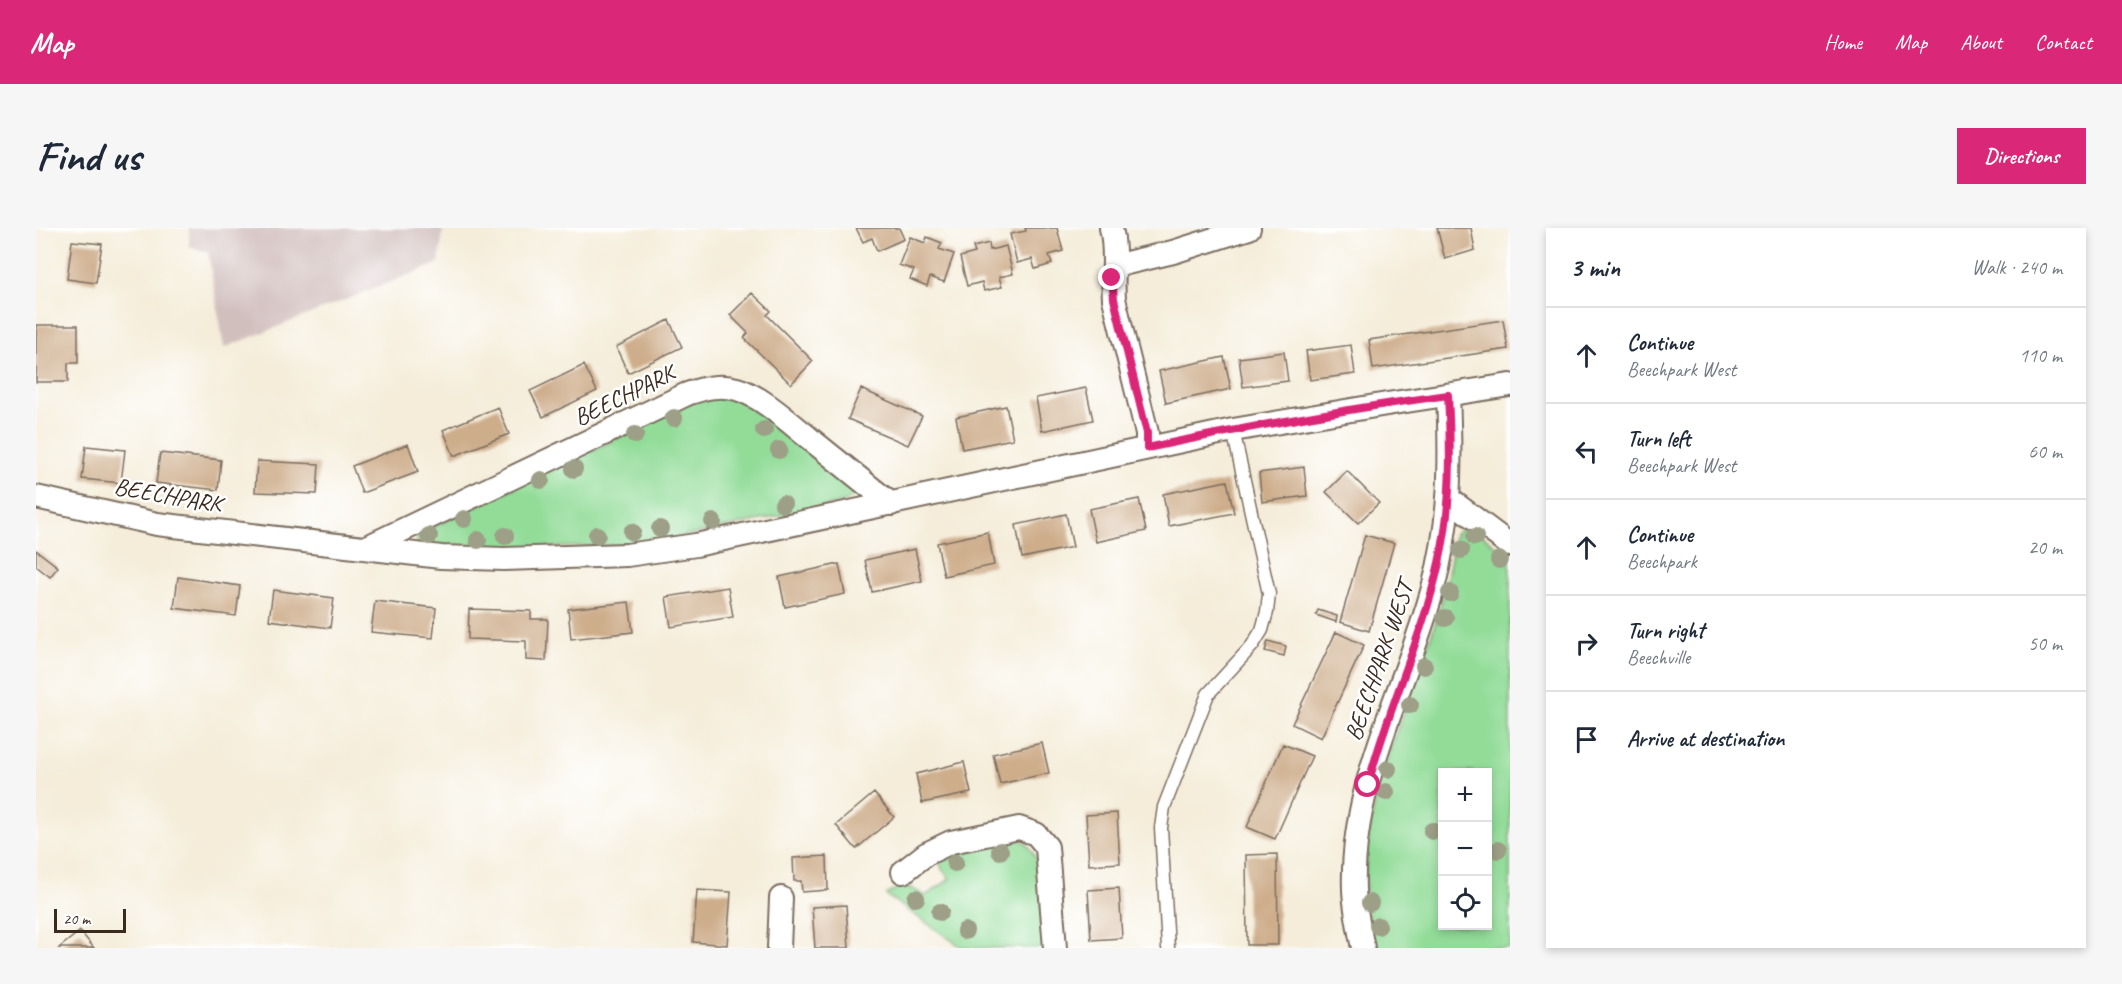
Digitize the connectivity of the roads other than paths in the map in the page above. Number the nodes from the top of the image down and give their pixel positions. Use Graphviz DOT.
graph roads {
  1 [pos="1111,228"];
  2 [pos="1249,228"];
  3 [pos="1114,266"];
  4 [pos="1510,385"];
  5 [pos="1448,395"];
  6 [pos="1233,430"];
  7 [pos="1147,448"];
  8 [pos="36,497"];
  9 [pos="1449,499"];
  10 [pos="891,504"];
  11 [pos="1510,545"];
  12 [pos="364,549"];
  13 [pos="903,872"];
  14 [pos="781,898"];
  15 [pos="779,948"];
  16 [pos="1055,948"];
  17 [pos="1168,948"];
  18 [pos="1363,948"];
  1 -- 3 [label="street"];
  2 -- 3 [label="street"];
  3 -- 7 [label="street"];
  4 -- 5 [label="street"];
  5 -- 6 [label="street"];
  5 -- 9 [label="street, BEECHPARK WEST"];
  6 -- 7 [label="street, BEECHPARK"];
  6 -- 17 [label="lane"];
  7 -- 10 [label="street, BEECHPARK"];
  8 -- 12 [label="street, BEECHPARK"];
  9 -- 11 [label="street"];
  9 -- 18 [label="street, BEECHPARK WEST"];
  10 -- 12 [label="street, BEECHPARK"];
  10 -- 12 [label="street, BEECHPARK"];
  13 -- 16 [label="street"];
  14 -- 15 [label="street"];
}
